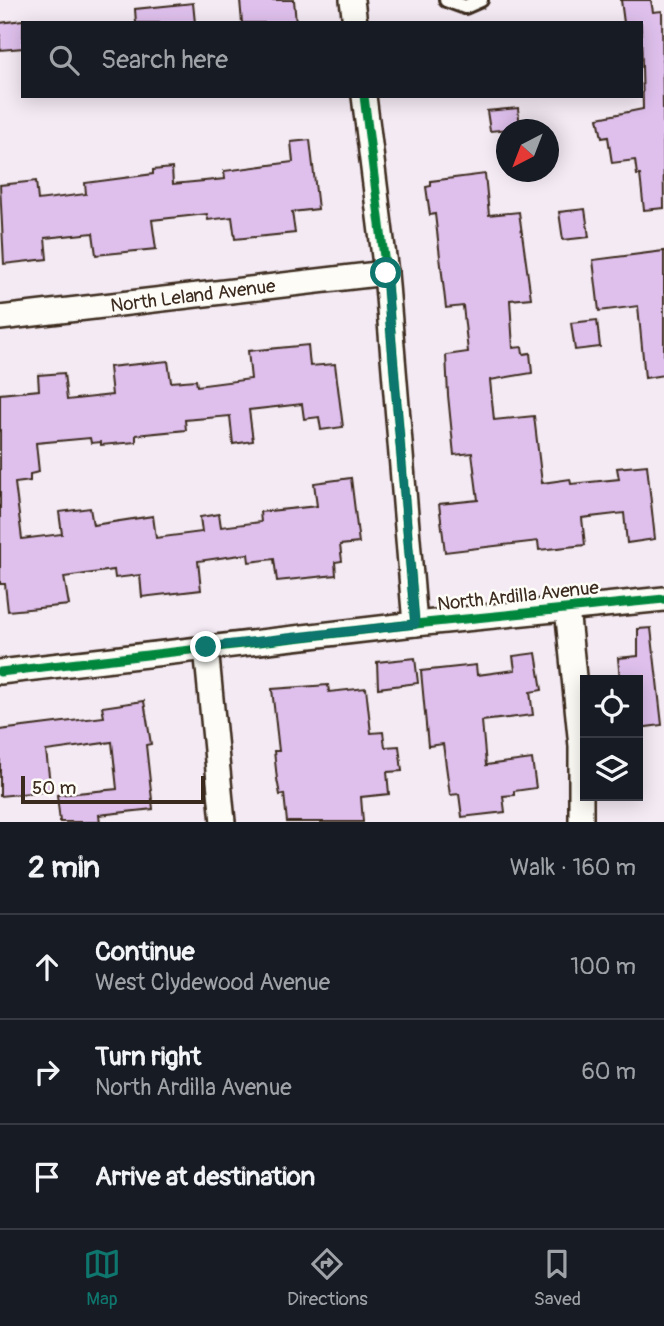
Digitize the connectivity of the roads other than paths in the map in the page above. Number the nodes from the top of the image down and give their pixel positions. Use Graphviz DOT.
graph roads {
  1 [pos="352,0"];
  2 [pos="446,0"];
  3 [pos="481,0"];
  4 [pos="355,21"];
  5 [pos="364,98"];
  6 [pos="386,273"];
  7 [pos="0,318"];
  8 [pos="664,599"];
  9 [pos="567,608"];
  10 [pos="415,624"];
  11 [pos="206,647"];
  12 [pos="0,672"];
  13 [pos="223,822"];
  14 [pos="581,822"];
  1 -- 4 [label="street"];
  2 -- 3 [label="lane"];
  5 -- 6 [label="street"];
  6 -- 7 [label="street, North Leland Avenue"];
  6 -- 10 [label="street"];
  8 -- 9 [label="street, North Ardilla Avenue"];
  9 -- 10 [label="street, North Ardilla Avenue"];
  9 -- 14 [label="street"];
  10 -- 11 [label="street, North Ardilla Avenue"];
  11 -- 12 [label="street, North Ardilla Avenue"];
  11 -- 13 [label="street"];
}
